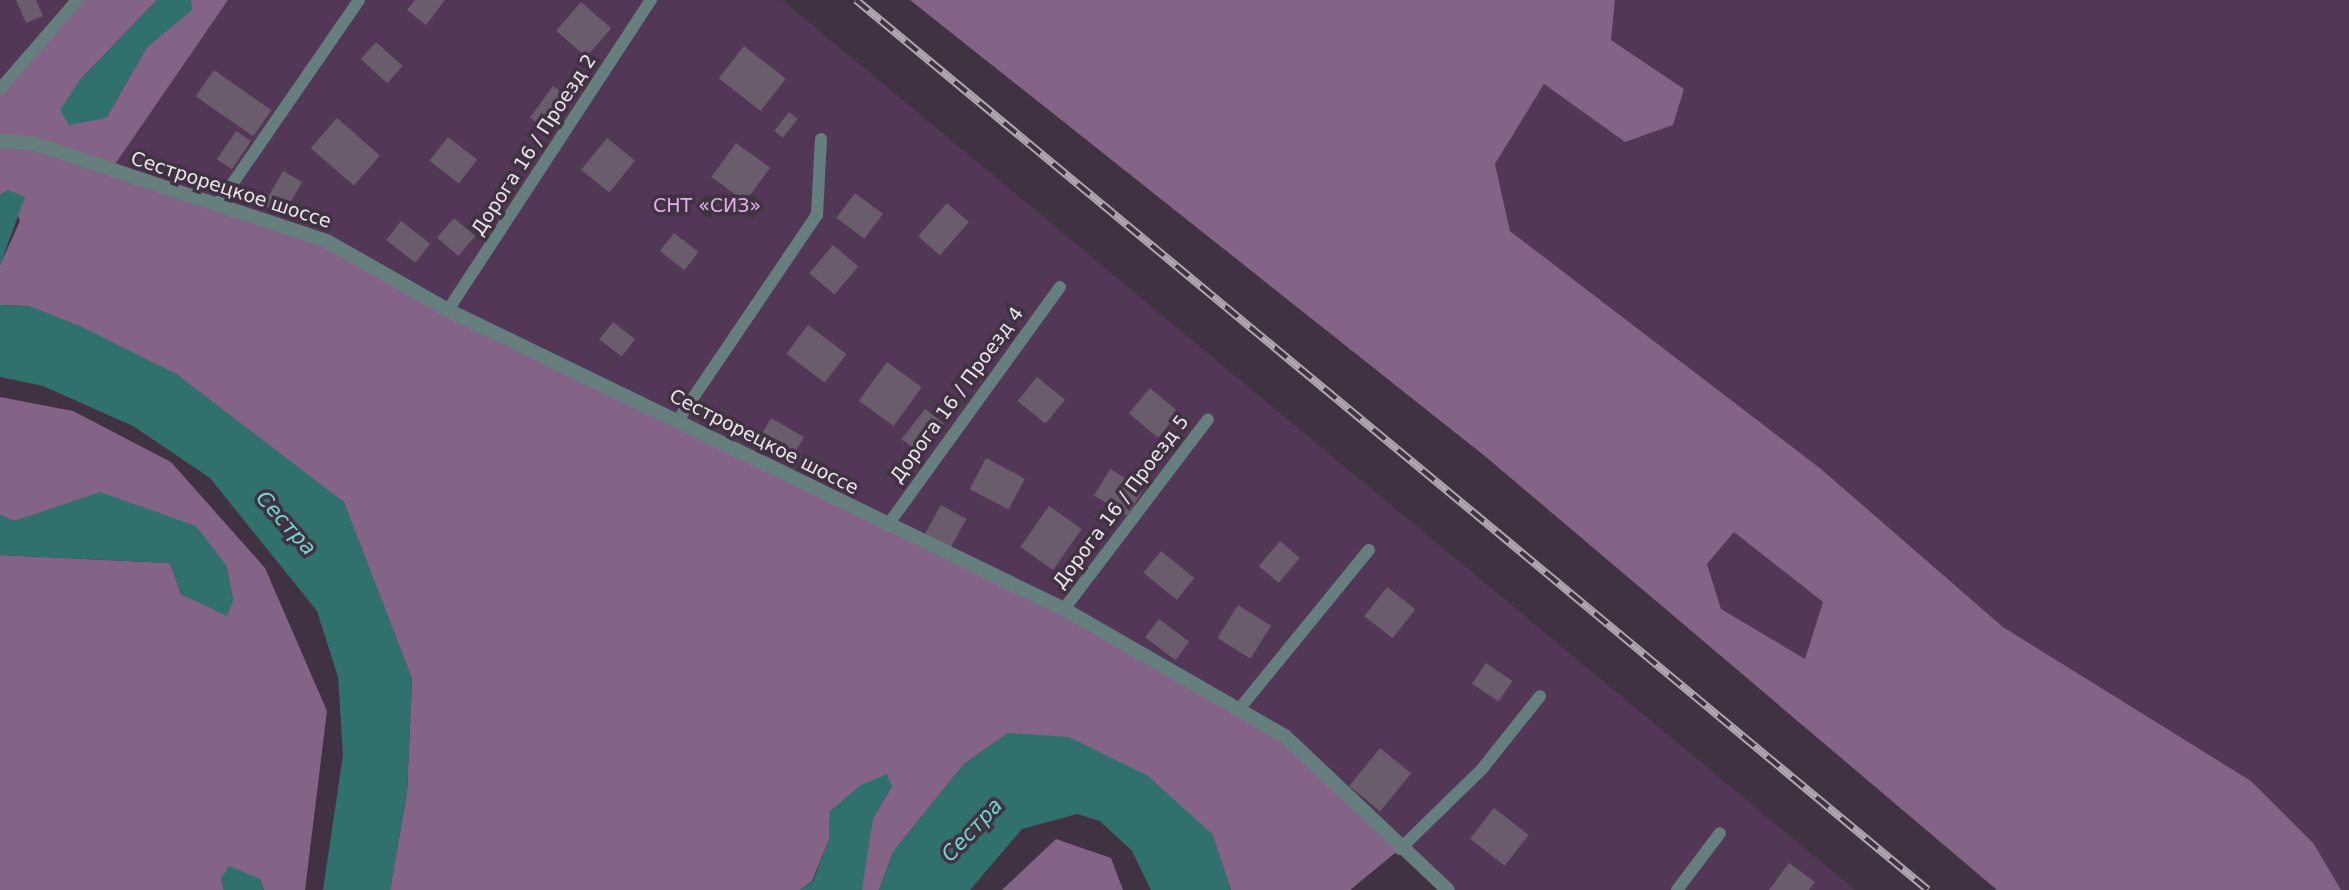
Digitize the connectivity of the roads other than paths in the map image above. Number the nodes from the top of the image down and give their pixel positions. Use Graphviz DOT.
graph roads {
  1 [pos="77,0"];
  2 [pos="359,0"];
  3 [pos="651,0"];
  4 [pos="0,89"];
  5 [pos="821,139"];
  6 [pos="0,141"];
  7 [pos="216,206"];
  8 [pos="1060,287"];
  9 [pos="448,310"];
  10 [pos="1208,419"];
  11 [pos="678,421"];
  12 [pos="887,526"];
  13 [pos="1368,550"];
  14 [pos="1064,609"];
  15 [pos="1540,696"];
  16 [pos="1240,708"];
  17 [pos="1720,833"];
  18 [pos="1400,849"];
  19 [pos="1448,890"];
  20 [pos="1677,890"];
  1 -- 4 [label="lane"];
  2 -- 7 [label="lane"];
  3 -- 9 [label="lane, Дорога 16 / Проезд 2"];
  5 -- 11 [label="lane"];
  6 -- 7 [label="street, Сестрорецкое шоссе"];
  7 -- 9 [label="street, Сестрорецкое шоссе"];
  8 -- 12 [label="lane, Дорога 16 / Проезд 4"];
  9 -- 11 [label="street, Сестрорецкое шоссе"];
  10 -- 14 [label="lane, Дорога 16 / Проезд 5"];
  11 -- 12 [label="street, Сестрорецкое шоссе"];
  12 -- 14 [label="street, Сестрорецкое шоссе"];
  13 -- 16 [label="lane"];
  14 -- 16 [label="street, Сестрорецкое шоссе"];
  15 -- 18 [label="lane"];
  16 -- 18 [label="street, Сестрорецкое шоссе"];
  17 -- 20 [label="lane"];
  18 -- 19 [label="street, Сестрорецкое шоссе"];
}
